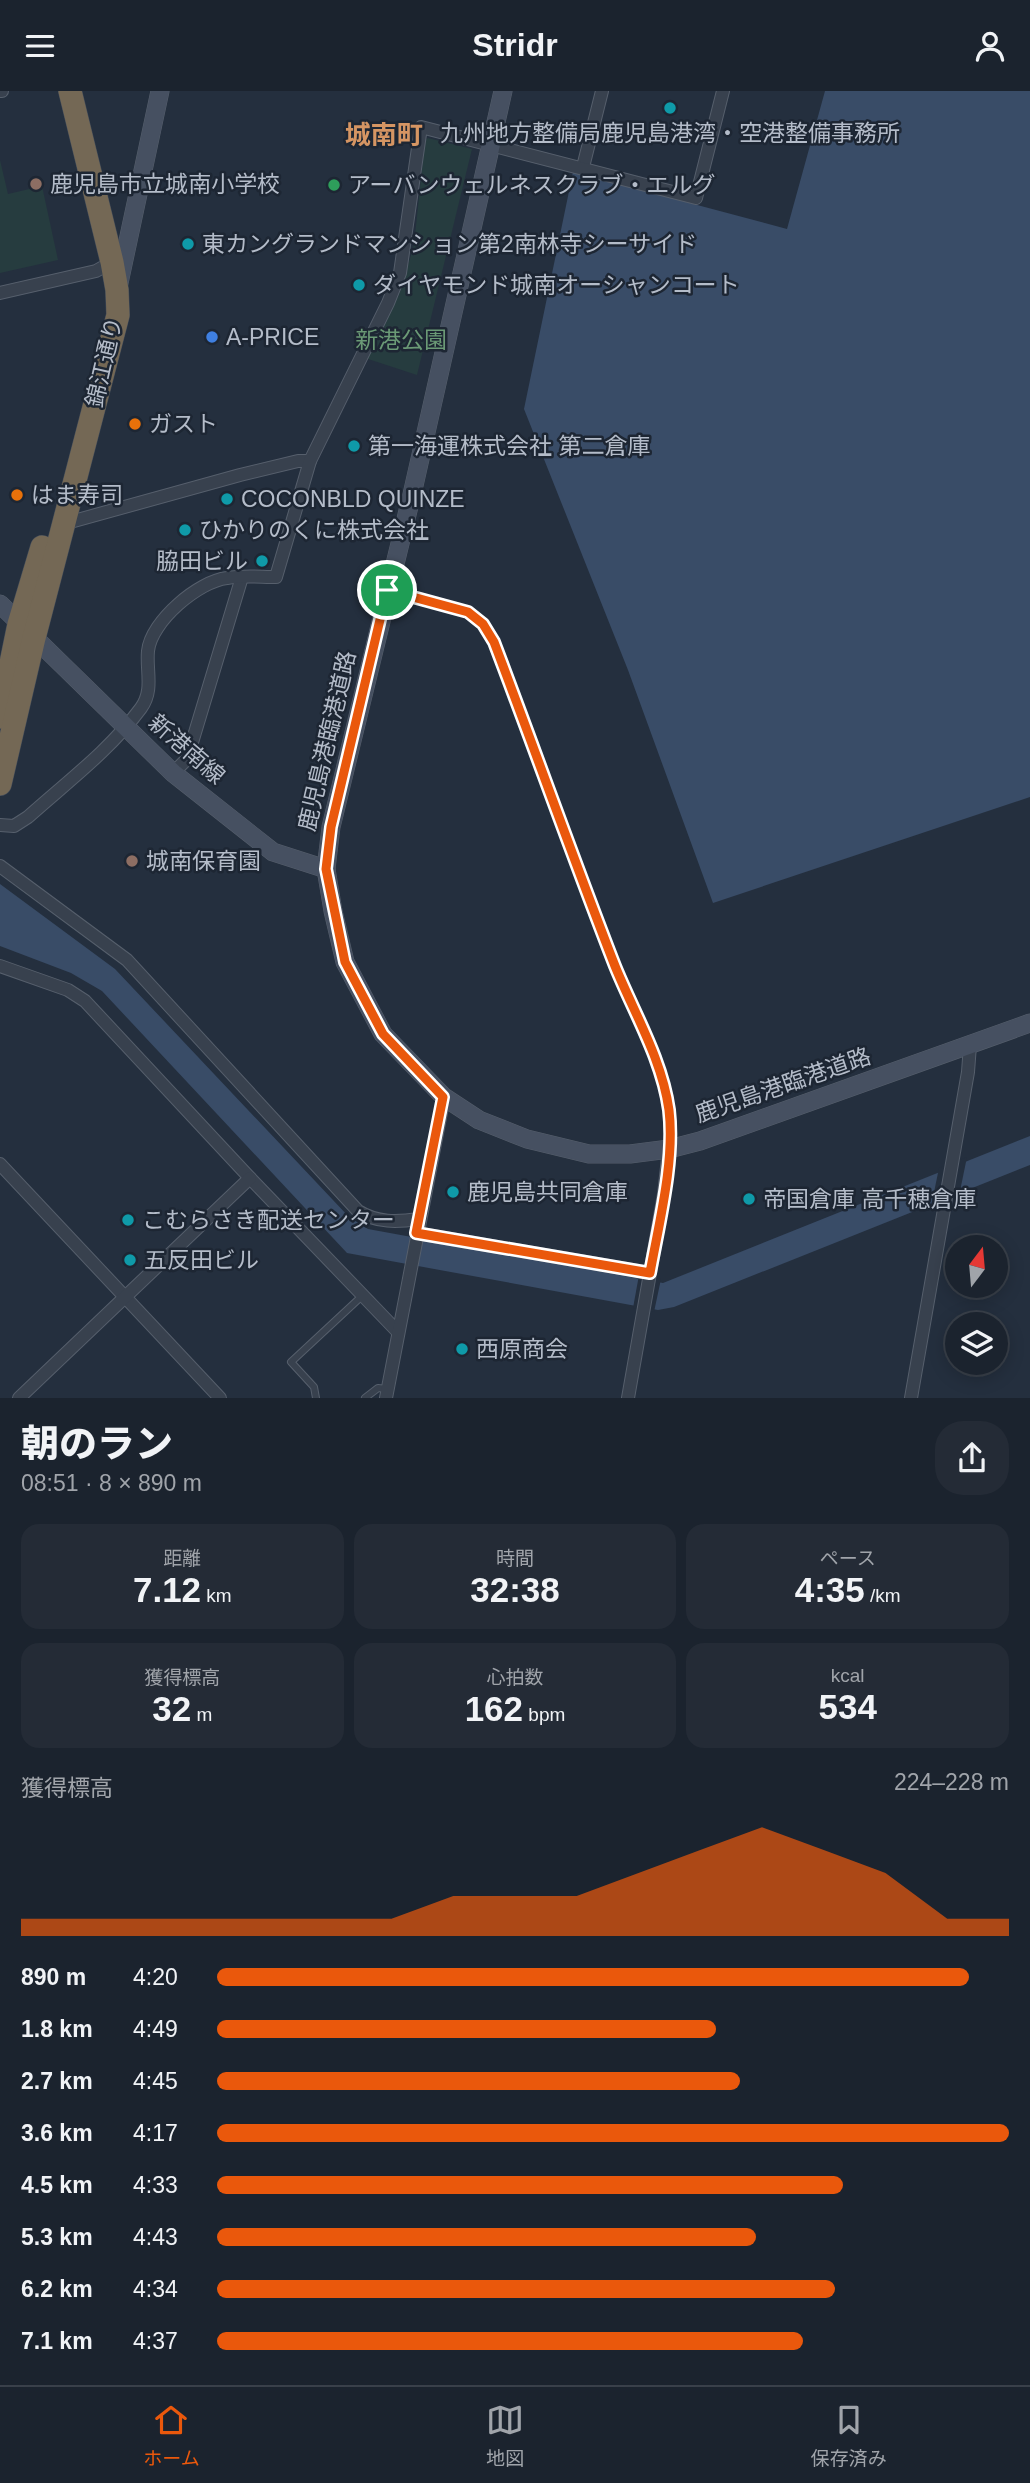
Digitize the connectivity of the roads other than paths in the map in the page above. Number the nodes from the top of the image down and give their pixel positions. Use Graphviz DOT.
graph roads {
  1 [pos="70,91"];
  2 [pos="160,91"];
  3 [pos="503,91"];
  4 [pos="602,91"];
  5 [pos="723,91"];
  6 [pos="490,144"];
  7 [pos="583,167"];
  8 [pos="112,262"];
  9 [pos="117,290"];
  10 [pos="0,293"];
  11 [pos="310,461"];
  12 [pos="64,524"];
  13 [pos="242,577"];
  14 [pos="387,590"];
  15 [pos="0,604"];
  16 [pos="27,631"];
  17 [pos="5,670"];
  18 [pos="0,717"];
  19 [pos="124,728"];
  20 [pos="173,773"];
  21 [pos="0,784"];
  22 [pos="0,825"];
  23 [pos="0,866"];
  24 [pos="326,869"];
  25 [pos="0,966"];
  26 [pos="1030,1023"];
  27 [pos="970,1045"];
  28 [pos="443,1097"];
  29 [pos="669,1149"];
  30 [pos="0,1164"];
  31 [pos="250,1178"];
  32 [pos="419,1219"];
  33 [pos="416,1233"];
  34 [pos="650,1273"];
  35 [pos="362,1296"];
  36 [pos="125,1298"];
  37 [pos="398,1332"];
  38 [pos="387,1394"];
  39 [pos="19,1398"];
  40 [pos="220,1398"];
  41 [pos="316,1398"];
  42 [pos="365,1398"];
  43 [pos="628,1398"];
  44 [pos="911,1398"];
  1 -- 8 [label="highway"];
  2 -- 9 [label="street"];
  3 -- 6 [label="street, 鹿児島港臨港道路"];
  4 -- 7 [label="street"];
  5 -- 7 [label="street"];
  6 -- 7 [label="street"];
  6 -- 11 [label="street"];
  6 -- 14 [label="street, 鹿児島港臨港道路"];
  8 -- 9 [label="highway"];
  8 -- 10 [label="street"];
  9 -- 12 [label="highway, 錦江通り"];
  9 -- 16 [label="highway, 錦江通り"];
  11 -- 12 [label="street"];
  11 -- 13 [label="street"];
  12 -- 16 [label="highway, 錦江通り"];
  13 -- 19 [label="street"];
  13 -- 20 [label="street"];
  14 -- 24 [label="street, 鹿児島港臨港道路"];
  14 -- 29 [label="lane"];
  15 -- 16 [label="street, 新港南線"];
  16 -- 17 [label="highway, 錦江通り"];
  16 -- 19 [label="street, 新港南線"];
  16 -- 21 [label="highway, 錦江通り"];
  17 -- 18 [label="highway, 錦江通り"];
  19 -- 20 [label="street, 新港南線"];
  19 -- 22 [label="street"];
  20 -- 24 [label="street, 新港南線"];
  23 -- 32 [label="street"];
  24 -- 28 [label="street, 鹿児島港臨港道路"];
  25 -- 31 [label="street"];
  26 -- 27 [label="street, 鹿児島港臨港道路"];
  27 -- 29 [label="street, 鹿児島港臨港道路"];
  27 -- 44 [label="street"];
  28 -- 29 [label="street, 鹿児島港臨港道路"];
  28 -- 32 [label="street"];
  29 -- 34 [label="street"];
  30 -- 36 [label="street"];
  31 -- 35 [label="street"];
  31 -- 36 [label="street"];
  32 -- 33 [label="street"];
  33 -- 34 [label="street"];
  33 -- 37 [label="street"];
  34 -- 43 [label="street"];
  35 -- 37 [label="street"];
  35 -- 41 [label="lane"];
  36 -- 39 [label="street"];
  36 -- 40 [label="street"];
  37 -- 38 [label="street"];
  38 -- 42 [label="lane"];
}
